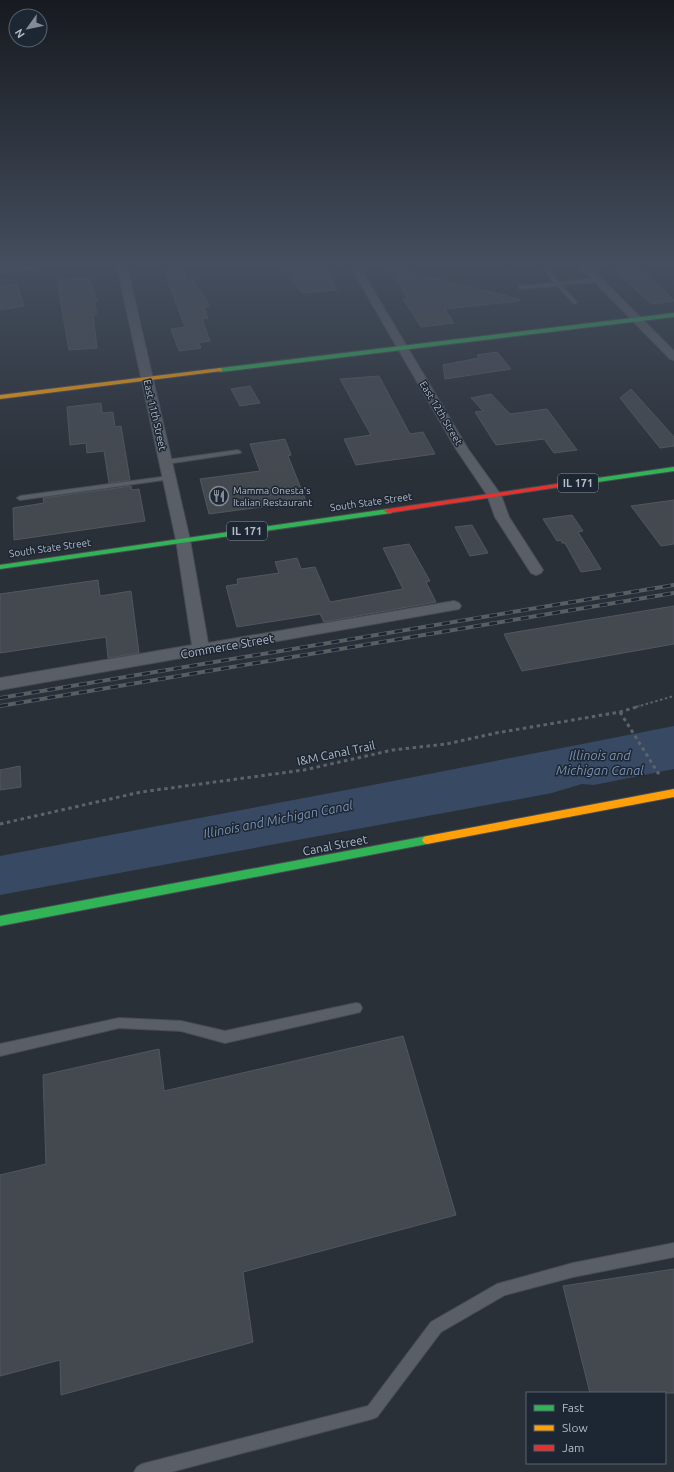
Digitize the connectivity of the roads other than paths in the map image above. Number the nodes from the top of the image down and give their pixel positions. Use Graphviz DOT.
graph roads {
  1 [pos="137,335"];
  2 [pos="395,335"];
  3 [pos="514,335"];
  4 [pos="651,335"];
  5 [pos="403,348"];
  6 [pos="674,357"];
  7 [pos="147,380"];
  8 [pos="0,397"];
  9 [pos="238,452"];
  10 [pos="166,462"];
  11 [pos="674,469"];
  12 [pos="169,478"];
  13 [pos="494,495"];
  14 [pos="20,498"];
  15 [pos="183,540"];
  16 [pos="0,567"];
  17 [pos="536,570"];
  18 [pos="454,606"];
  19 [pos="201,650"];
  20 [pos="0,684"];
  21 [pos="672,793"];
  22 [pos="0,921"];
  23 [pos="356,1008"];
  24 [pos="0,1050"];
  25 [pos="674,1250"];
  26 [pos="142,1472"];
  1 -- 7 [label="street, East 11th Street"];
  2 -- 5 [label="street, East 12th Street"];
  3 -- 5 [label="street"];
  4 -- 6 [label="street"];
  5 -- 7 [label="street"];
  5 -- 13 [label="street, East 12th Street"];
  7 -- 8 [label="street"];
  7 -- 10 [label="street, East 11th Street"];
  9 -- 10 [label="lane"];
  10 -- 12 [label="street, East 11th Street"];
  11 -- 13 [label="street, South State Street / IL 171"];
  12 -- 14 [label="lane"];
  12 -- 15 [label="street, East 11th Street"];
  13 -- 15 [label="street, South State Street / IL 171"];
  13 -- 17 [label="street, East 12th Street"];
  15 -- 16 [label="street, South State Street / IL 171"];
  15 -- 19 [label="street, East 11th Street"];
  18 -- 19 [label="street, Commerce Street"];
  19 -- 20 [label="street, Commerce Street"];
  21 -- 22 [label="street, Canal Street"];
  23 -- 24 [label="lane"];
  25 -- 26 [label="lane"];
}
